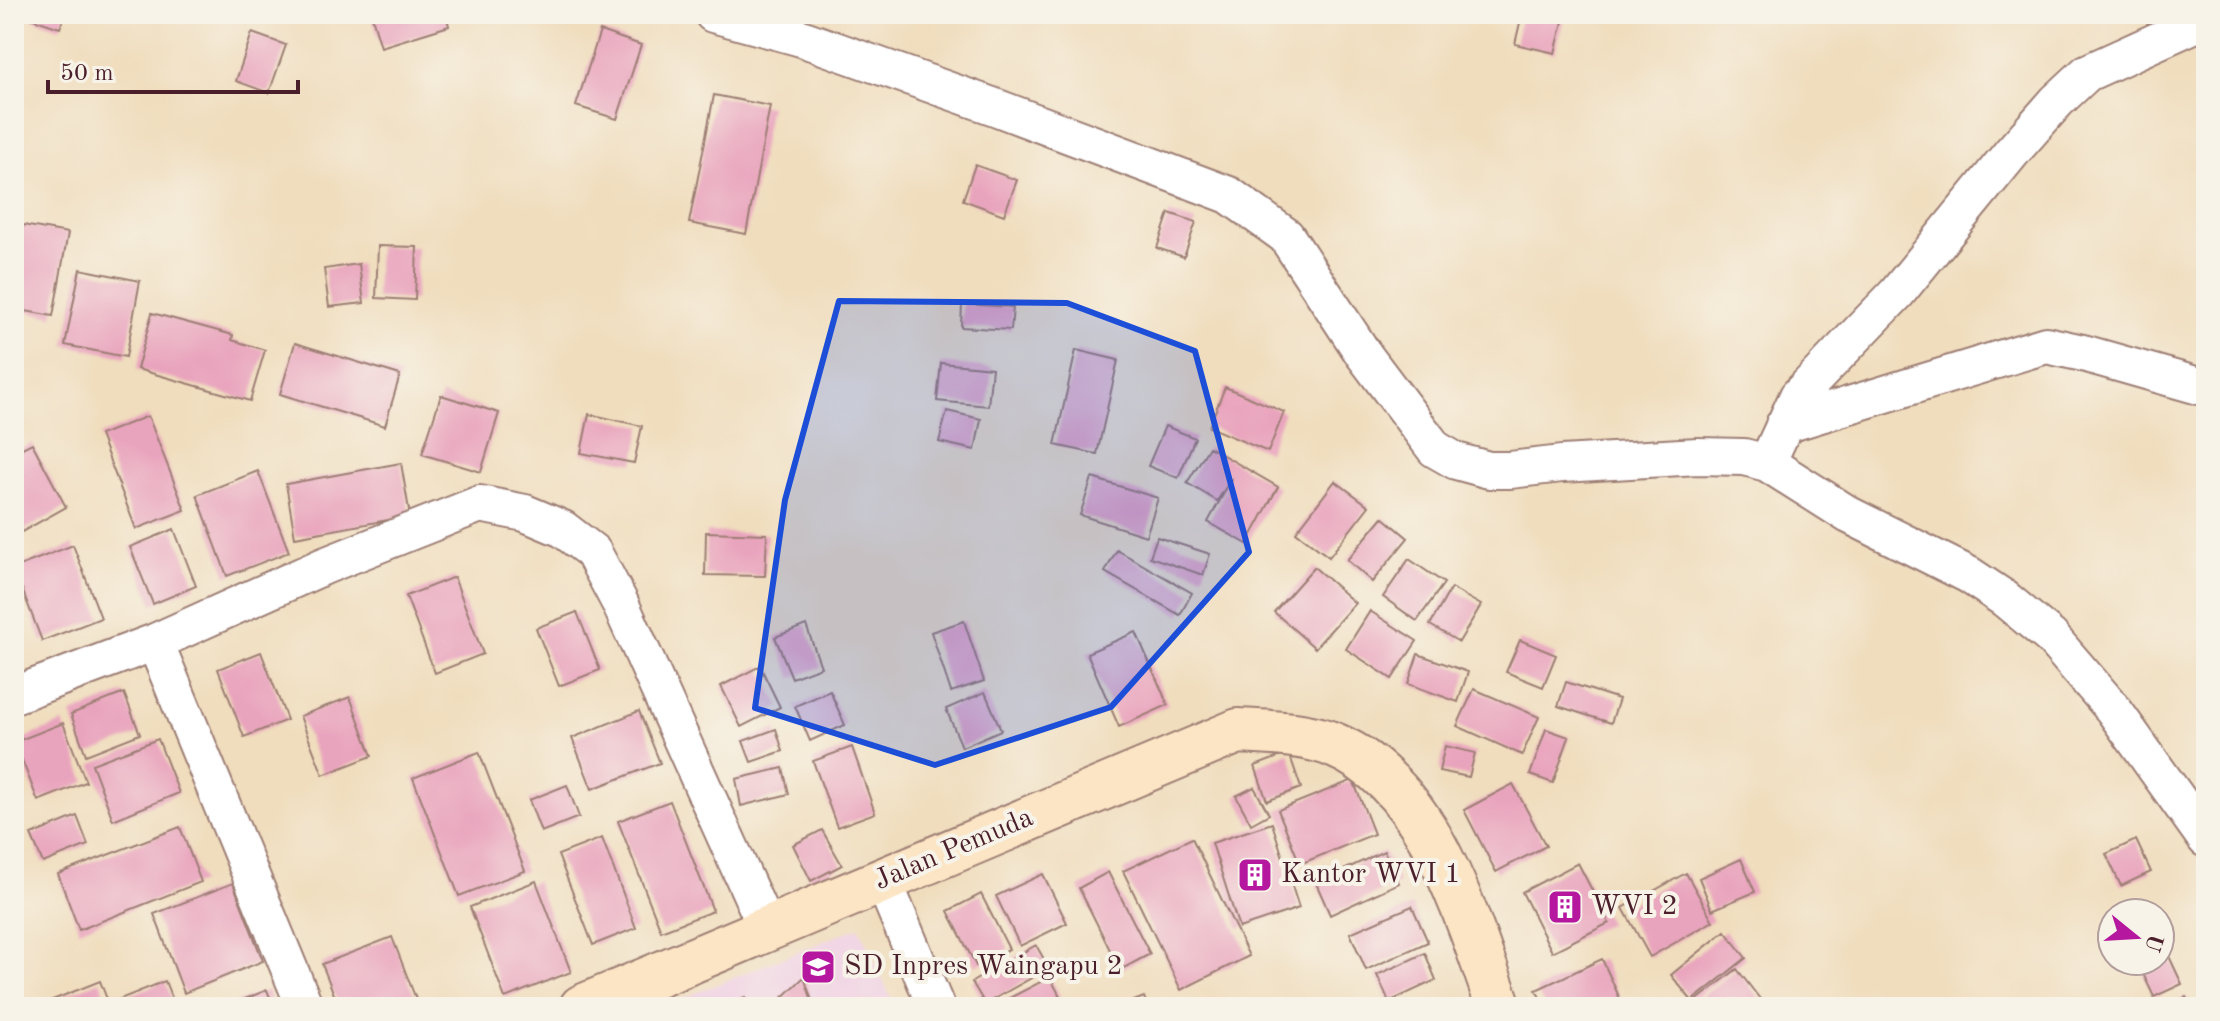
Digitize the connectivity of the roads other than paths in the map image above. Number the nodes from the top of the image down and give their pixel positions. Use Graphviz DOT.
graph roads {
  1 [pos="713,14"];
  2 [pos="2206,19"];
  3 [pos="2206,388"];
  4 [pos="1784,425"];
  5 [pos="1767,463"];
  6 [pos="155,642"];
  7 [pos="14,695"];
  8 [pos="2206,839"];
  9 [pos="883,880"];
  10 [pos="767,929"];
  11 [pos="305,1007"];
  12 [pos="582,1007"];
  13 [pos="936,1007"];
  14 [pos="1499,1007"];
  1 -- 5 [label="street"];
  2 -- 4 [label="street"];
  3 -- 4 [label="street"];
  4 -- 5 [label="street"];
  5 -- 8 [label="street"];
  6 -- 7 [label="street"];
  6 -- 10 [label="street"];
  6 -- 11 [label="street"];
  9 -- 10 [label="street, Jalan Pemuda"];
  9 -- 13 [label="street"];
  9 -- 14 [label="street, Jalan Pemuda"];
  10 -- 12 [label="street, Jalan Pemuda"];
}
